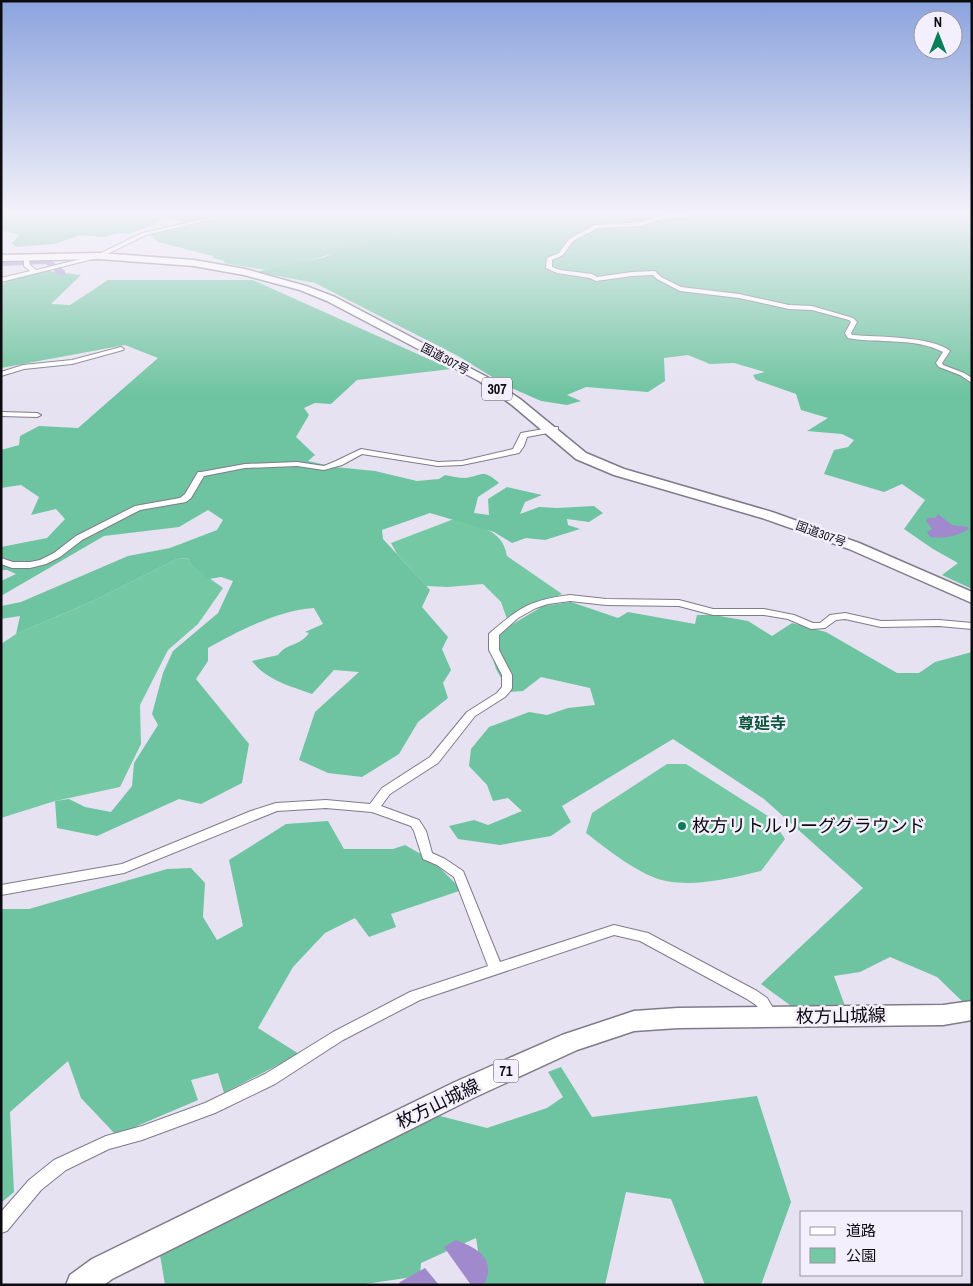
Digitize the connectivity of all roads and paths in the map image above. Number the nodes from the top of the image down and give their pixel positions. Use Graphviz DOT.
graph roads {
  1 [pos="21,275"];
  2 [pos="256,275"];
  3 [pos="584,275"];
  4 [pos="625,275"];
  5 [pos="657,275"];
  6 [pos="3,279"];
  7 [pos="121,349"];
  8 [pos="1,374"];
  9 [pos="972,380"];
  10 [pos="1,414"];
  11 [pos="37,415"];
  12 [pos="552,430"];
  13 [pos="1,561"];
  14 [pos="972,598"];
  15 [pos="972,626"];
  16 [pos="373,808"];
  17 [pos="1,890"];
  18 [pos="496,968"];
  19 [pos="972,1010"];
  20 [pos="772,1018"];
  21 [pos="1,1225"];
  22 [pos="80,1285"];
  1 -- 6 [label="street"];
  2 -- 12 [label="main road, 国道307号 / 307"];
  3 -- 4 [label="street"];
  5 -- 9 [label="street"];
  7 -- 8 [label="street"];
  10 -- 11 [label="street"];
  12 -- 13 [label="street"];
  12 -- 14 [label="main road, 国道307号 / 307"];
  15 -- 16 [label="street"];
  16 -- 17 [label="street"];
  16 -- 18 [label="street"];
  18 -- 20 [label="street"];
  18 -- 21 [label="street"];
  19 -- 20 [label="main road, 枚方山城線 / 71"];
  20 -- 22 [label="main road, 枚方山城線 / 71"];
}
